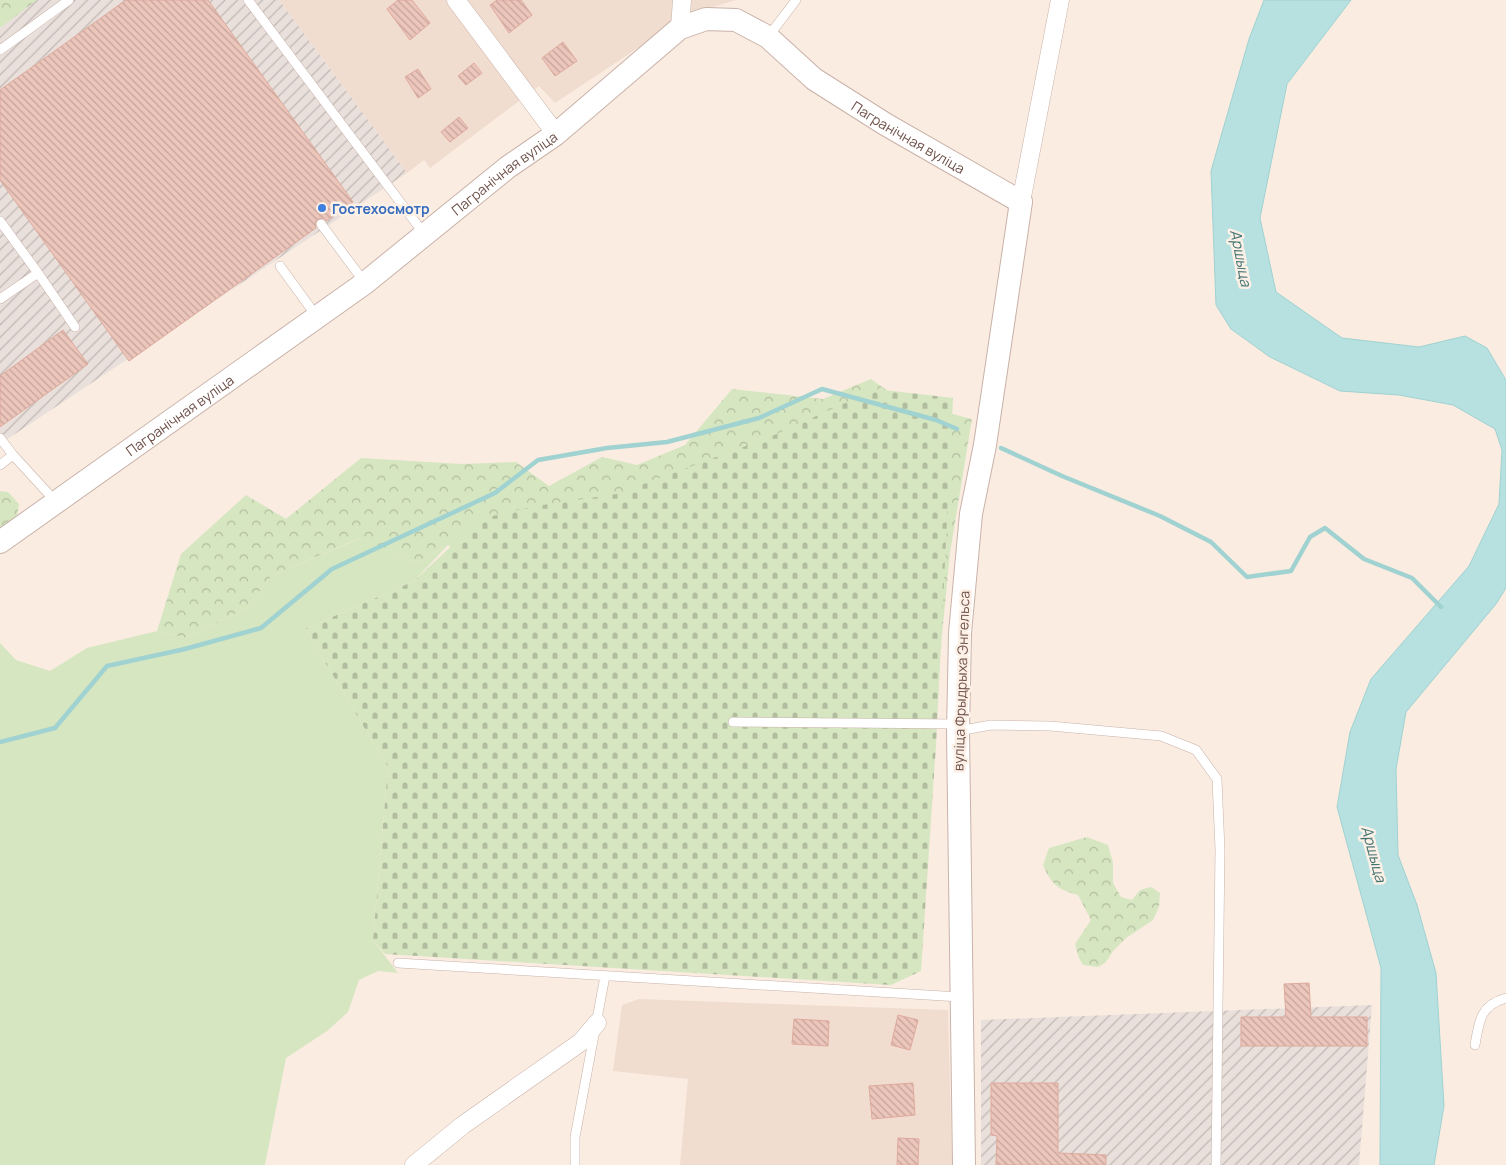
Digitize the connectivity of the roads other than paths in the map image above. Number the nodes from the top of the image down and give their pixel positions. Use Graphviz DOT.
graph roads {
  1 [pos="69,0"];
  2 [pos="248,0"];
  3 [pos="456,0"];
  4 [pos="682,0"];
  5 [pos="796,0"];
  6 [pos="1060,0"];
  7 [pos="680,28"];
  8 [pos="768,37"];
  9 [pos="0,50"];
  10 [pos="556,134"];
  11 [pos="1021,202"];
  12 [pos="0,221"];
  13 [pos="321,224"];
  14 [pos="425,235"];
  15 [pos="280,266"];
  16 [pos="38,273"];
  17 [pos="365,283"];
  18 [pos="0,299"];
  19 [pos="317,318"];
  20 [pos="75,327"];
  21 [pos="0,438"];
  22 [pos="13,455"];
  23 [pos="0,465"];
  24 [pos="56,502"];
  25 [pos="0,542"];
  26 [pos="733,722"];
  27 [pos="958,728"];
  28 [pos="398,963"];
  29 [pos="605,976"];
  30 [pos="960,998"];
  31 [pos="1506,998"];
  32 [pos="597,1023"];
  33 [pos="1475,1045"];
  34 [pos="414,1165"];
  35 [pos="575,1165"];
  36 [pos="964,1165"];
  37 [pos="1216,1165"];
  1 -- 9 [label="lane"];
  2 -- 14 [label="lane"];
  3 -- 10 [label="street"];
  4 -- 7 [label="street"];
  5 -- 8 [label="lane"];
  6 -- 11 [label="street"];
  7 -- 8 [label="street, Пагранічная вуліца"];
  7 -- 10 [label="street, Пагранічная вуліца"];
  8 -- 11 [label="street, Пагранічная вуліца"];
  10 -- 14 [label="street, Пагранічная вуліца"];
  11 -- 27 [label="street, вуліца Фрыдрыха Энгельса"];
  12 -- 16 [label="lane"];
  13 -- 17 [label="lane"];
  14 -- 17 [label="street, Пагранічная вуліца"];
  15 -- 19 [label="lane"];
  16 -- 18 [label="lane"];
  16 -- 20 [label="lane"];
  17 -- 19 [label="street, Пагранічная вуліца"];
  19 -- 24 [label="street, Пагранічная вуліца"];
  21 -- 22 [label="lane"];
  22 -- 23 [label="lane"];
  22 -- 24 [label="lane"];
  24 -- 25 [label="street, Пагранічная вуліца"];
  26 -- 27 [label="lane"];
  27 -- 30 [label="street, вуліца Фрыдрыха Энгельса"];
  27 -- 37 [label="lane"];
  28 -- 29 [label="lane"];
  29 -- 30 [label="lane"];
  29 -- 32 [label="lane"];
  30 -- 36 [label="street, вуліца Фрыдрыха Энгельса"];
  31 -- 33 [label="lane"];
  32 -- 34 [label="street"];
  32 -- 35 [label="lane"];
}
